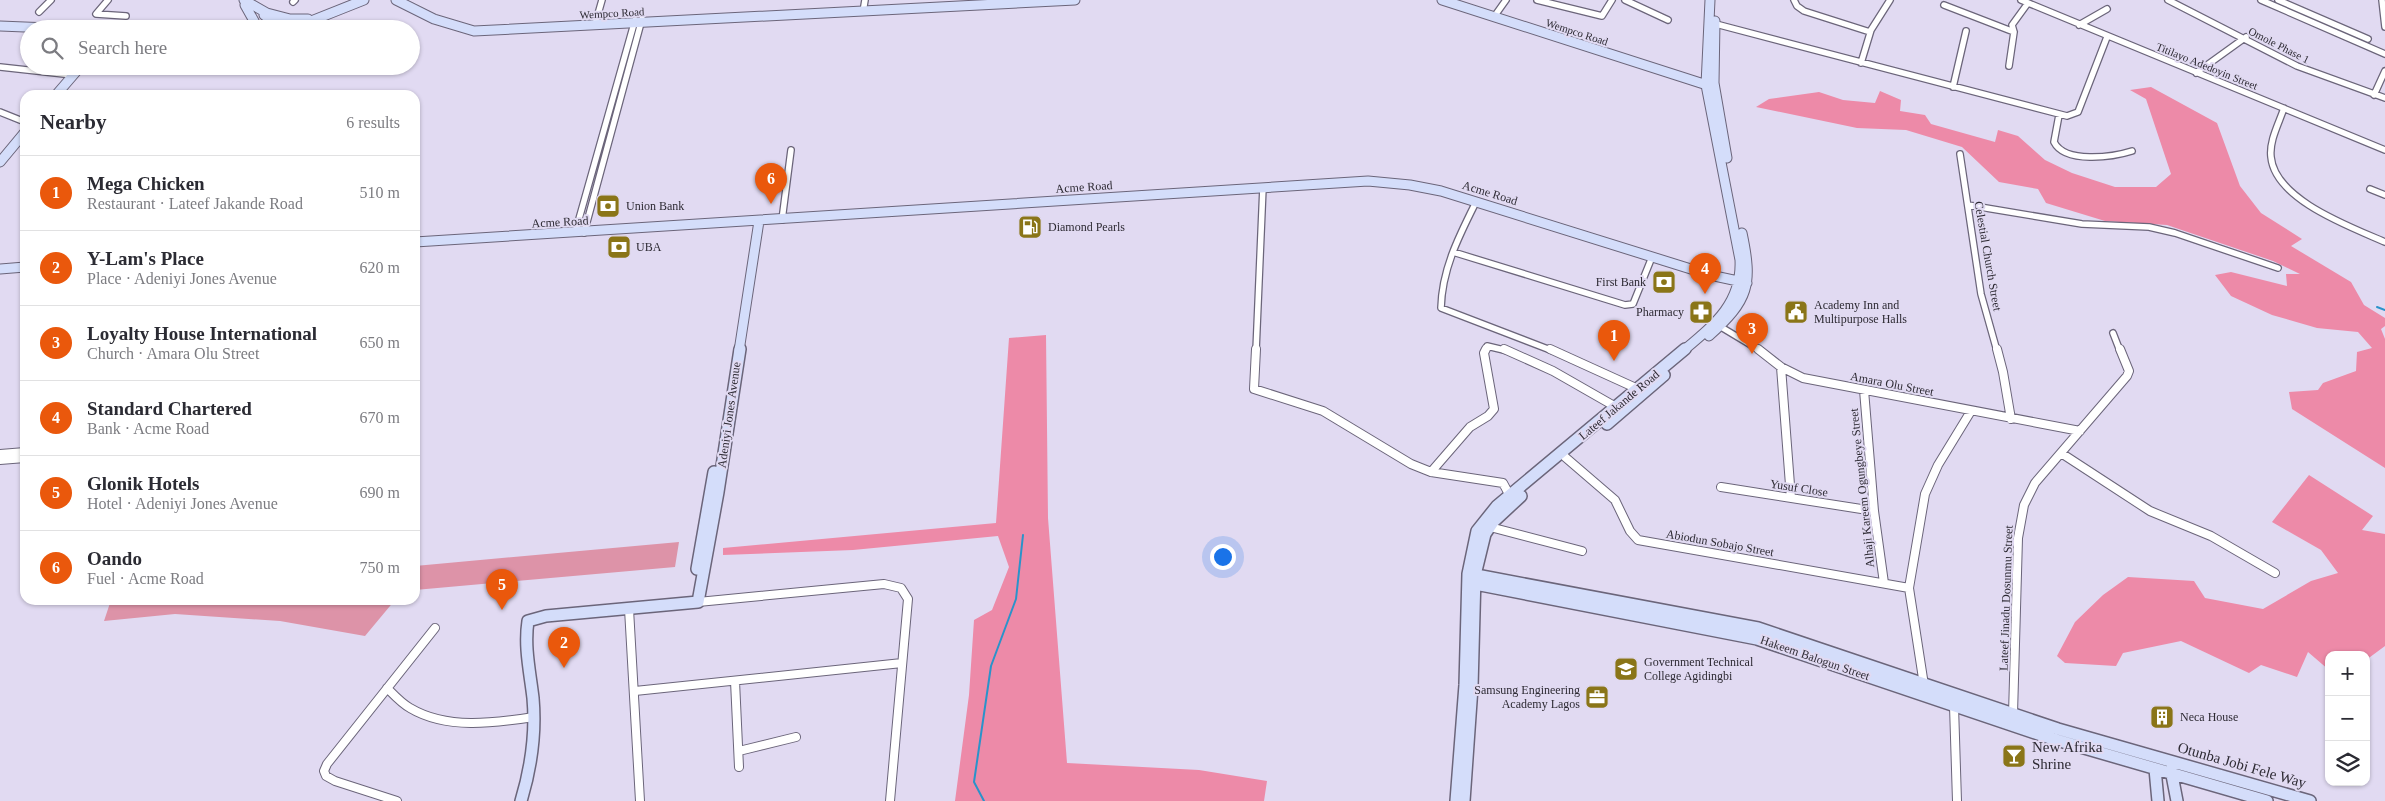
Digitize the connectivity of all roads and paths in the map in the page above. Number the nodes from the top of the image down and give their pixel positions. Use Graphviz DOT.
graph roads {
  1 [pos="51,0"];
  2 [pos="108,0"];
  3 [pos="237,0"];
  4 [pos="364,0"];
  5 [pos="371,0"];
  6 [pos="396,0"];
  7 [pos="407,0"];
  8 [pos="602,0"];
  9 [pos="1003,0"];
  10 [pos="1075,0"];
  11 [pos="1444,0"];
  12 [pos="1454,0"];
  13 [pos="1506,0"];
  14 [pos="1537,0"];
  15 [pos="1612,0"];
  16 [pos="1625,0"];
  17 [pos="1710,0"];
  18 [pos="1716,0"];
  19 [pos="1794,0"];
  20 [pos="1890,0"];
  21 [pos="2021,0"];
  22 [pos="2168,0"];
  23 [pos="2177,0"];
  24 [pos="2261,0"];
  25 [pos="2278,0"];
  26 [pos="2382,0"];
  27 [pos="2028,2"];
  28 [pos="250,3"];
  29 [pos="1944,5"];
  30 [pos="864,7"];
  31 [pos="2107,9"];
  32 [pos="39,12"];
  33 [pos="336,12"];
  34 [pos="268,13"];
  35 [pos="1496,14"];
  36 [pos="126,16"];
  37 [pos="254,20"];
  38 [pos="272,20"];
  39 [pos="278,20"];
  40 [pos="315,20"];
  41 [pos="322,20"];
  42 [pos="1668,20"];
  43 [pos="596,21"];
  44 [pos="638,21"];
  45 [pos="1712,23"];
  46 [pos="2079,25"];
  47 [pos="0,27"];
  48 [pos="2385,27"];
  49 [pos="20,28"];
  50 [pos="20,28"];
  51 [pos="1966,31"];
  52 [pos="1870,32"];
  53 [pos="2014,32"];
  54 [pos="2107,37"];
  55 [pos="2245,37"];
  56 [pos="2368,38"];
  57 [pos="2385,54"];
  58 [pos="1861,63"];
  59 [pos="2009,66"];
  60 [pos="0,67"];
  61 [pos="20,69"];
  62 [pos="2385,71"];
  63 [pos="2196,72"];
  64 [pos="73,75"];
  65 [pos="1709,82"];
  66 [pos="1953,87"];
  67 [pos="60,90"];
  68 [pos="2375,93"];
  69 [pos="2385,94"];
  70 [pos="2385,98"];
  71 [pos="2284,108"];
  72 [pos="0,112"];
  73 [pos="2059,115"];
  74 [pos="20,120"];
  75 [pos="20,138"];
  76 [pos="791,150"];
  77 [pos="2385,150"];
  78 [pos="2132,151"];
  79 [pos="1960,154"];
  80 [pos="0,162"];
  81 [pos="596,184"];
  82 [pos="588,185"];
  83 [pos="1263,187"];
  84 [pos="2370,189"];
  85 [pos="2385,195"];
  86 [pos="1476,202"];
  87 [pos="1968,205"];
  88 [pos="782,220"];
  89 [pos="757,221"];
  90 [pos="579,233"];
  91 [pos="420,242"];
  92 [pos="2385,242"];
  93 [pos="1453,252"];
  94 [pos="1652,257"];
  95 [pos="20,267"];
  96 [pos="2278,268"];
  97 [pos="0,269"];
  98 [pos="1743,287"];
  99 [pos="1717,325"];
  100 [pos="2113,333"];
  101 [pos="1781,367"];
  102 [pos="1638,389"];
  103 [pos="1864,390"];
  104 [pos="1616,407"];
  105 [pos="1971,411"];
  106 [pos="2012,419"];
  107 [pos="2080,431"];
  108 [pos="20,453"];
  109 [pos="2061,453"];
  110 [pos="1,457"];
  111 [pos="1565,457"];
  112 [pos="20,458"];
  113 [pos="1431,472"];
  114 [pos="1721,487"];
  115 [pos="1510,496"];
  116 [pos="1791,498"];
  117 [pos="1874,511"];
  118 [pos="1490,526"];
  119 [pos="1582,550"];
  120 [pos="2275,573"];
  121 [pos="1471,579"];
  122 [pos="1884,583"];
  123 [pos="1909,588"];
  124 [pos="695,603"];
  125 [pos="630,609"];
  126 [pos="435,628"];
  127 [pos="902,663"];
  128 [pos="1853,665"];
  129 [pos="734,681"];
  130 [pos="1924,685"];
  131 [pos="388,688"];
  132 [pos="635,691"];
  133 [pos="1954,706"];
  134 [pos="2013,714"];
  135 [pos="534,717"];
  136 [pos="796,737"];
  137 [pos="739,751"];
  138 [pos="2165,761"];
  139 [pos="739,767"];
  140 [pos="2155,769"];
  141 [pos="2173,775"];
  142 [pos="397,801"];
  143 [pos="521,801"];
  144 [pos="640,801"];
  145 [pos="890,801"];
  146 [pos="1456,801"];
  147 [pos="1464,801"];
  148 [pos="1957,801"];
  149 [pos="2158,801"];
  150 [pos="2177,801"];
  151 [pos="2267,801"];
  152 [pos="2310,801"];
  1 -- 32 [label="street"];
  2 -- 36 [label="street"];
  3 -- 28 [label="street"];
  4 -- 33 [label="street"];
  5 -- 41 [label="street"];
  6 -- 44 [label="street, Wempco Road"];
  7 -- 43 [label="street, Wempco Road"];
  8 -- 43 [label="street"];
  9 -- 30 [label="street, Wempco Road"];
  10 -- 30 [label="street, Wempco Road"];
  11 -- 65 [label="street, Wempco Road"];
  12 -- 35 [label="street, Wempco Road"];
  13 -- 35 [label="street"];
  14 -- 15 [label="street"];
  16 -- 42 [label="street"];
  17 -- 45 [label="street, Lateef Jakande Road"];
  18 -- 45 [label="street, Lateef Jakande Road"];
  19 -- 52 [label="street"];
  20 -- 52 [label="street"];
  21 -- 27 [label="street, Titilayo Adedoyin Street"];
  22 -- 55 [label="street, Omole Phase 1"];
  23 -- 55 [label="street"];
  24 -- 57 [label="street"];
  25 -- 56 [label="street"];
  26 -- 48 [label="street"];
  27 -- 46 [label="street, Titilayo Adedoyin Street"];
  27 -- 53 [label="street"];
  28 -- 34 [label="street"];
  28 -- 37 [label="street"];
  28 -- 38 [label="street"];
  29 -- 53 [label="street"];
  30 -- 44 [label="street, Wempco Road"];
  31 -- 46 [label="street"];
  33 -- 34 [label="street"];
  33 -- 40 [label="street"];
  34 -- 39 [label="street"];
  35 -- 65 [label="street, Wempco Road"];
  43 -- 44 [label="street, Wempco Road"];
  44 -- 81 [label="street"];
  44 -- 82 [label="street"];
  45 -- 58 [label="street"];
  45 -- 65 [label="street, Lateef Jakande Road"];
  45 -- 65 [label="street, Lateef Jakande Road"];
  46 -- 54 [label="street, Titilayo Adedoyin Street"];
  47 -- 49 [label="street"];
  47 -- 50 [label="street"];
  51 -- 66 [label="street"];
  52 -- 58 [label="street"];
  53 -- 59 [label="street"];
  54 -- 63 [label="street, Titilayo Adedoyin Street"];
  54 -- 73 [label="street"];
  55 -- 63 [label="street"];
  55 -- 68 [label="street, Omole Phase 1"];
  58 -- 66 [label="street"];
  60 -- 61 [label="street"];
  62 -- 68 [label="street"];
  63 -- 71 [label="street, Titilayo Adedoyin Street"];
  64 -- 67 [label="street"];
  65 -- 98 [label="street, Lateef Jakande Road"];
  66 -- 73 [label="street"];
  68 -- 69 [label="street"];
  68 -- 70 [label="street, Omole Phase 1"];
  71 -- 77 [label="street, Titilayo Adedoyin Street"];
  71 -- 92 [label="street"];
  72 -- 74 [label="street"];
  73 -- 78 [label="street"];
  75 -- 80 [label="street"];
  76 -- 88 [label="street"];
  79 -- 87 [label="street, Celestial Church Street"];
  81 -- 82 [label="street"];
  81 -- 90 [label="street"];
  82 -- 90 [label="street"];
  83 -- 86 [label="street, Acme Road"];
  83 -- 88 [label="street, Acme Road"];
  83 -- 113 [label="street"];
  84 -- 85 [label="street"];
  86 -- 93 [label="street"];
  86 -- 94 [label="street, Acme Road"];
  87 -- 96 [label="street"];
  87 -- 106 [label="street, Celestial Church Street"];
  88 -- 89 [label="street, Acme Road"];
  89 -- 90 [label="street, Acme Road"];
  89 -- 124 [label="street, Adeniyi Jones Avenue"];
  90 -- 91 [label="street, Acme Road"];
  93 -- 94 [label="street"];
  93 -- 102 [label="street"];
  94 -- 98 [label="street, Acme Road"];
  95 -- 97 [label="street"];
  98 -- 99 [label="street, Lateef Jakande Road"];
  99 -- 101 [label="street, Amara Olu Street"];
  99 -- 102 [label="street, Lateef Jakande Road"];
  99 -- 111 [label="street, Lateef Jakande Road"];
  100 -- 107 [label="street, Lateef Jinadu Dosunmu Street"];
  101 -- 103 [label="street, Amara Olu Street"];
  101 -- 116 [label="street"];
  102 -- 104 [label="street, Lateef Jakande Road"];
  103 -- 105 [label="street, Amara Olu Street"];
  103 -- 117 [label="street, Alhaji Kareem Ogungbeye Street"];
  104 -- 113 [label="street"];
  104 -- 115 [label="street, Lateef Jakande Road"];
  105 -- 106 [label="street, Amara Olu Street"];
  105 -- 123 [label="street"];
  106 -- 107 [label="street, Amara Olu Street"];
  107 -- 109 [label="street, Lateef Jinadu Dosunmu Street"];
  108 -- 110 [label="street"];
  109 -- 120 [label="street"];
  109 -- 134 [label="street, Lateef Jinadu Dosunmu Street"];
  110 -- 112 [label="street"];
  111 -- 118 [label="street, Lateef Jakande Road"];
  111 -- 122 [label="street, Abiodun Sobajo Street"];
  113 -- 115 [label="street"];
  114 -- 116 [label="street, Yusuf Close"];
  115 -- 121 [label="street, Lateef Jakande Road"];
  116 -- 117 [label="street, Yusuf Close"];
  117 -- 122 [label="street, Alhaji Kareem Ogungbeye Street"];
  118 -- 119 [label="street"];
  118 -- 121 [label="street, Lateef Jakande Road"];
  121 -- 128 [label="street, Hakeem Balogun Street"];
  121 -- 146 [label="street, Lateef Jakande Road"];
  121 -- 147 [label="street, Lateef Jakande Road"];
  122 -- 123 [label="street, Abiodun Sobajo Street"];
  123 -- 130 [label="street"];
  124 -- 125 [label="street"];
  124 -- 127 [label="street"];
  125 -- 132 [label="street"];
  125 -- 135 [label="street"];
  126 -- 131 [label="street"];
  127 -- 129 [label="street"];
  127 -- 145 [label="street"];
  128 -- 130 [label="street, Hakeem Balogun Street"];
  128 -- 133 [label="street, Hakeem Balogun Street"];
  129 -- 132 [label="street"];
  129 -- 137 [label="street"];
  130 -- 134 [label="street, Hakeem Balogun Street"];
  131 -- 135 [label="street"];
  131 -- 142 [label="street"];
  132 -- 144 [label="street"];
  133 -- 140 [label="street, Hakeem Balogun Street"];
  133 -- 148 [label="street"];
  134 -- 138 [label="street, Hakeem Balogun Street"];
  135 -- 143 [label="street"];
  136 -- 137 [label="street"];
  137 -- 139 [label="street"];
  138 -- 140 [label="street"];
  138 -- 141 [label="street"];
  138 -- 152 [label="street, Otunba Jobi Fele Way"];
  140 -- 141 [label="street, Otunba Jobi Fele Way"];
  140 -- 149 [label="street"];
  141 -- 150 [label="street"];
  141 -- 151 [label="street, Otunba Jobi Fele Way"];
}
